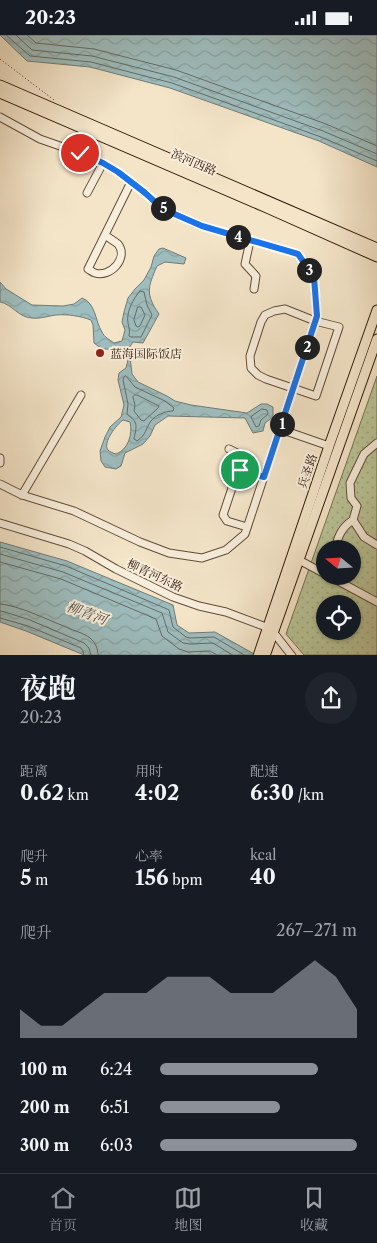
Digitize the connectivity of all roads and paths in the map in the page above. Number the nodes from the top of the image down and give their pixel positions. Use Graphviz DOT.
graph roads {
  1 [pos="0,59"];
  2 [pos="0,85"];
  3 [pos="0,93"];
  4 [pos="55,101"];
  5 [pos="0,117"];
  6 [pos="103,163"];
  7 [pos="131,182"];
  8 [pos="87,193"];
  9 [pos="105,235"];
  10 [pos="250,241"];
  11 [pos="377,248"];
  12 [pos="367,253"];
  13 [pos="377,257"];
  14 [pos="377,261"];
  15 [pos="254,289"];
  16 [pos="377,310"];
  17 [pos="315,321"];
  18 [pos="377,339"];
  19 [pos="293,389"];
  20 [pos="81,395"];
  21 [pos="280,429"];
  22 [pos="377,443"];
  23 [pos="329,446"];
  24 [pos="229,449"];
  25 [pos="0,458"];
  26 [pos="0,463"];
  27 [pos="240,470"];
  28 [pos="264,477"];
  29 [pos="0,484"];
  30 [pos="22,495"];
  31 [pos="353,520"];
  32 [pos="0,523"];
  33 [pos="247,527"];
  34 [pos="338,540"];
  35 [pos="377,545"];
  36 [pos="299,560"];
  37 [pos="316,569"];
  38 [pos="346,585"];
  39 [pos="377,602"];
  40 [pos="270,630"];
  41 [pos="266,643"];
  42 [pos="258,655"];
  43 [pos="265,655"];
  44 [pos="292,655"];
  1 -- 4 [label="path"];
  2 -- 11 [label="main road, 滨河西路"];
  3 -- 12 [label="main road, 滨河西路"];
  5 -- 6 [label="street"];
  6 -- 7 [label="street"];
  6 -- 8 [label="street"];
  7 -- 9 [label="street"];
  7 -- 10 [label="street"];
  9 -- 9 [label="street"];
  10 -- 15 [label="street"];
  10 -- 17 [label="street"];
  12 -- 13 [label="main road, 滨河西路"];
  12 -- 14 [label="main road"];
  16 -- 23 [label="main road, 兵圣路"];
  17 -- 19 [label="street"];
  17 -- 19 [label="street"];
  17 -- 19 [label="street"];
  18 -- 36 [label="main road, 兵圣路"];
  19 -- 21 [label="street"];
  20 -- 30 [label="street"];
  21 -- 23 [label="street"];
  21 -- 28 [label="street"];
  22 -- 31 [label="street"];
  23 -- 40 [label="main road, 兵圣路"];
  24 -- 27 [label="street"];
  25 -- 26 [label="street"];
  27 -- 28 [label="street"];
  27 -- 33 [label="street"];
  28 -- 33 [label="street"];
  29 -- 30 [label="street"];
  30 -- 33 [label="street"];
  31 -- 34 [label="street"];
  31 -- 35 [label="street"];
  32 -- 40 [label="street, 柳青河东路"];
  36 -- 37 [label="street"];
  36 -- 40 [label="main road, 兵圣路"];
  38 -- 39 [label="street"];
  40 -- 41 [label="main road, 兵圣路"];
  40 -- 44 [label="street"];
  41 -- 42 [label="main road"];
  41 -- 43 [label="main road"];
}
